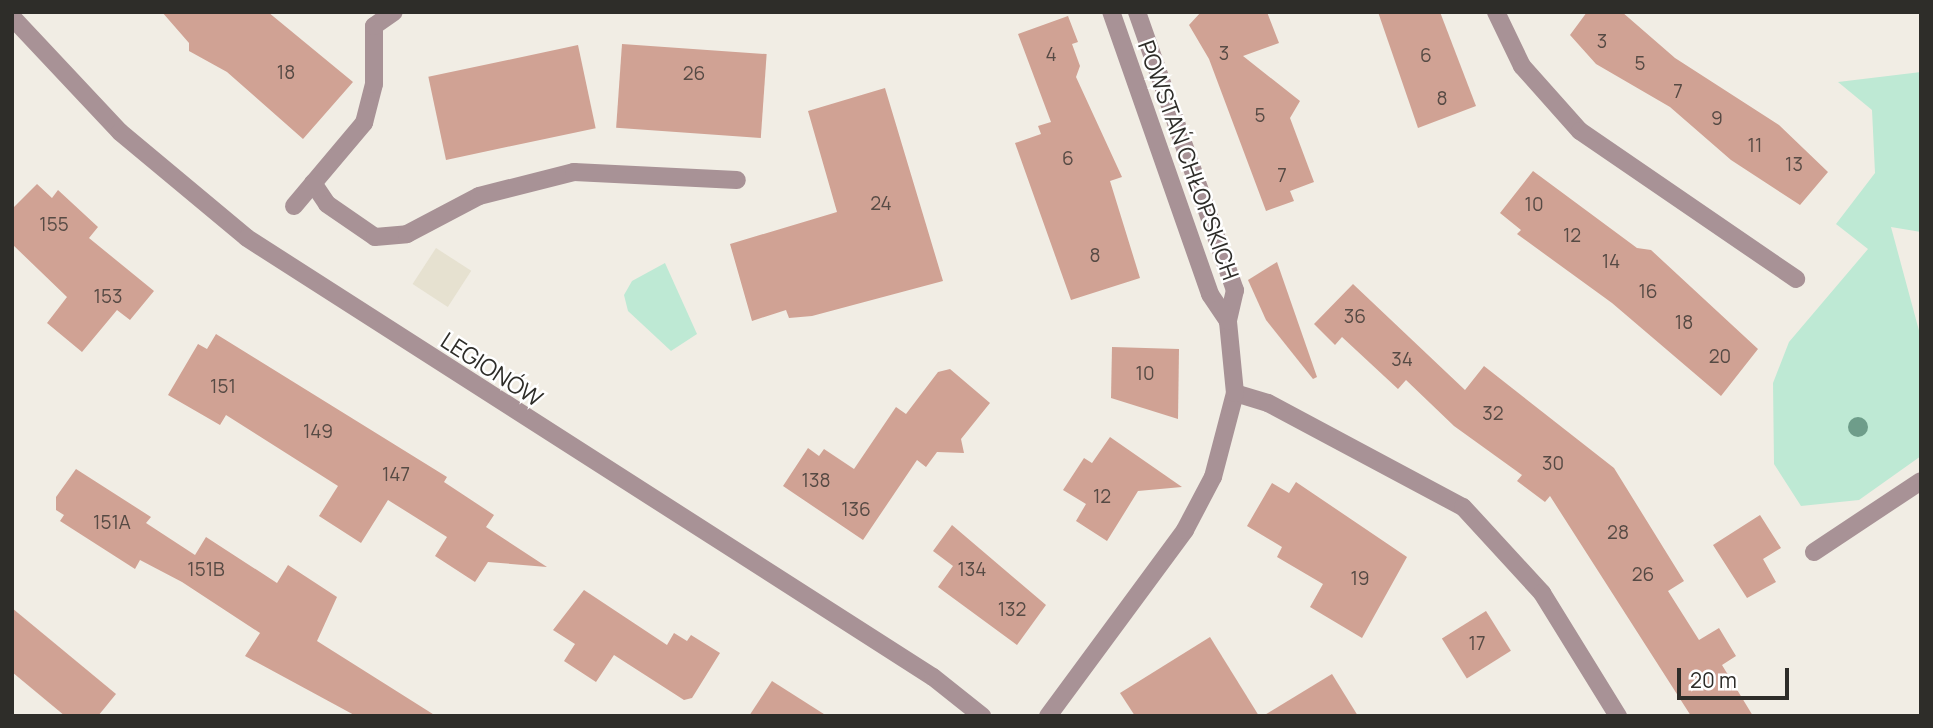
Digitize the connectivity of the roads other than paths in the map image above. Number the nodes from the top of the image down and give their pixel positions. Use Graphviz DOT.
graph roads {
  1 [pos="394,12"];
  2 [pos="1111,12"];
  3 [pos="1137,12"];
  4 [pos="1496,12"];
  5 [pos="12,17"];
  6 [pos="737,180"];
  7 [pos="313,183"];
  8 [pos="294,206"];
  9 [pos="1796,279"];
  10 [pos="1228,321"];
  11 [pos="1235,393"];
  12 [pos="1921,481"];
  13 [pos="1814,552"];
  14 [pos="982,716"];
  15 [pos="1048,716"];
  16 [pos="1618,716"];
  1 -- 7 [label="street"];
  2 -- 10 [label="street, POWSTAŃ CHŁOPSKICH"];
  3 -- 10 [label="street, POWSTAŃ CHŁOPSKICH"];
  4 -- 9 [label="street"];
  5 -- 14 [label="street, LEGIONÓW"];
  6 -- 7 [label="street"];
  7 -- 8 [label="street"];
  10 -- 11 [label="street, POWSTAŃ CHŁOPSKICH"];
  11 -- 15 [label="street, POWSTAŃ CHŁOPSKICH"];
  11 -- 16 [label="street"];
  12 -- 13 [label="street"];
}
